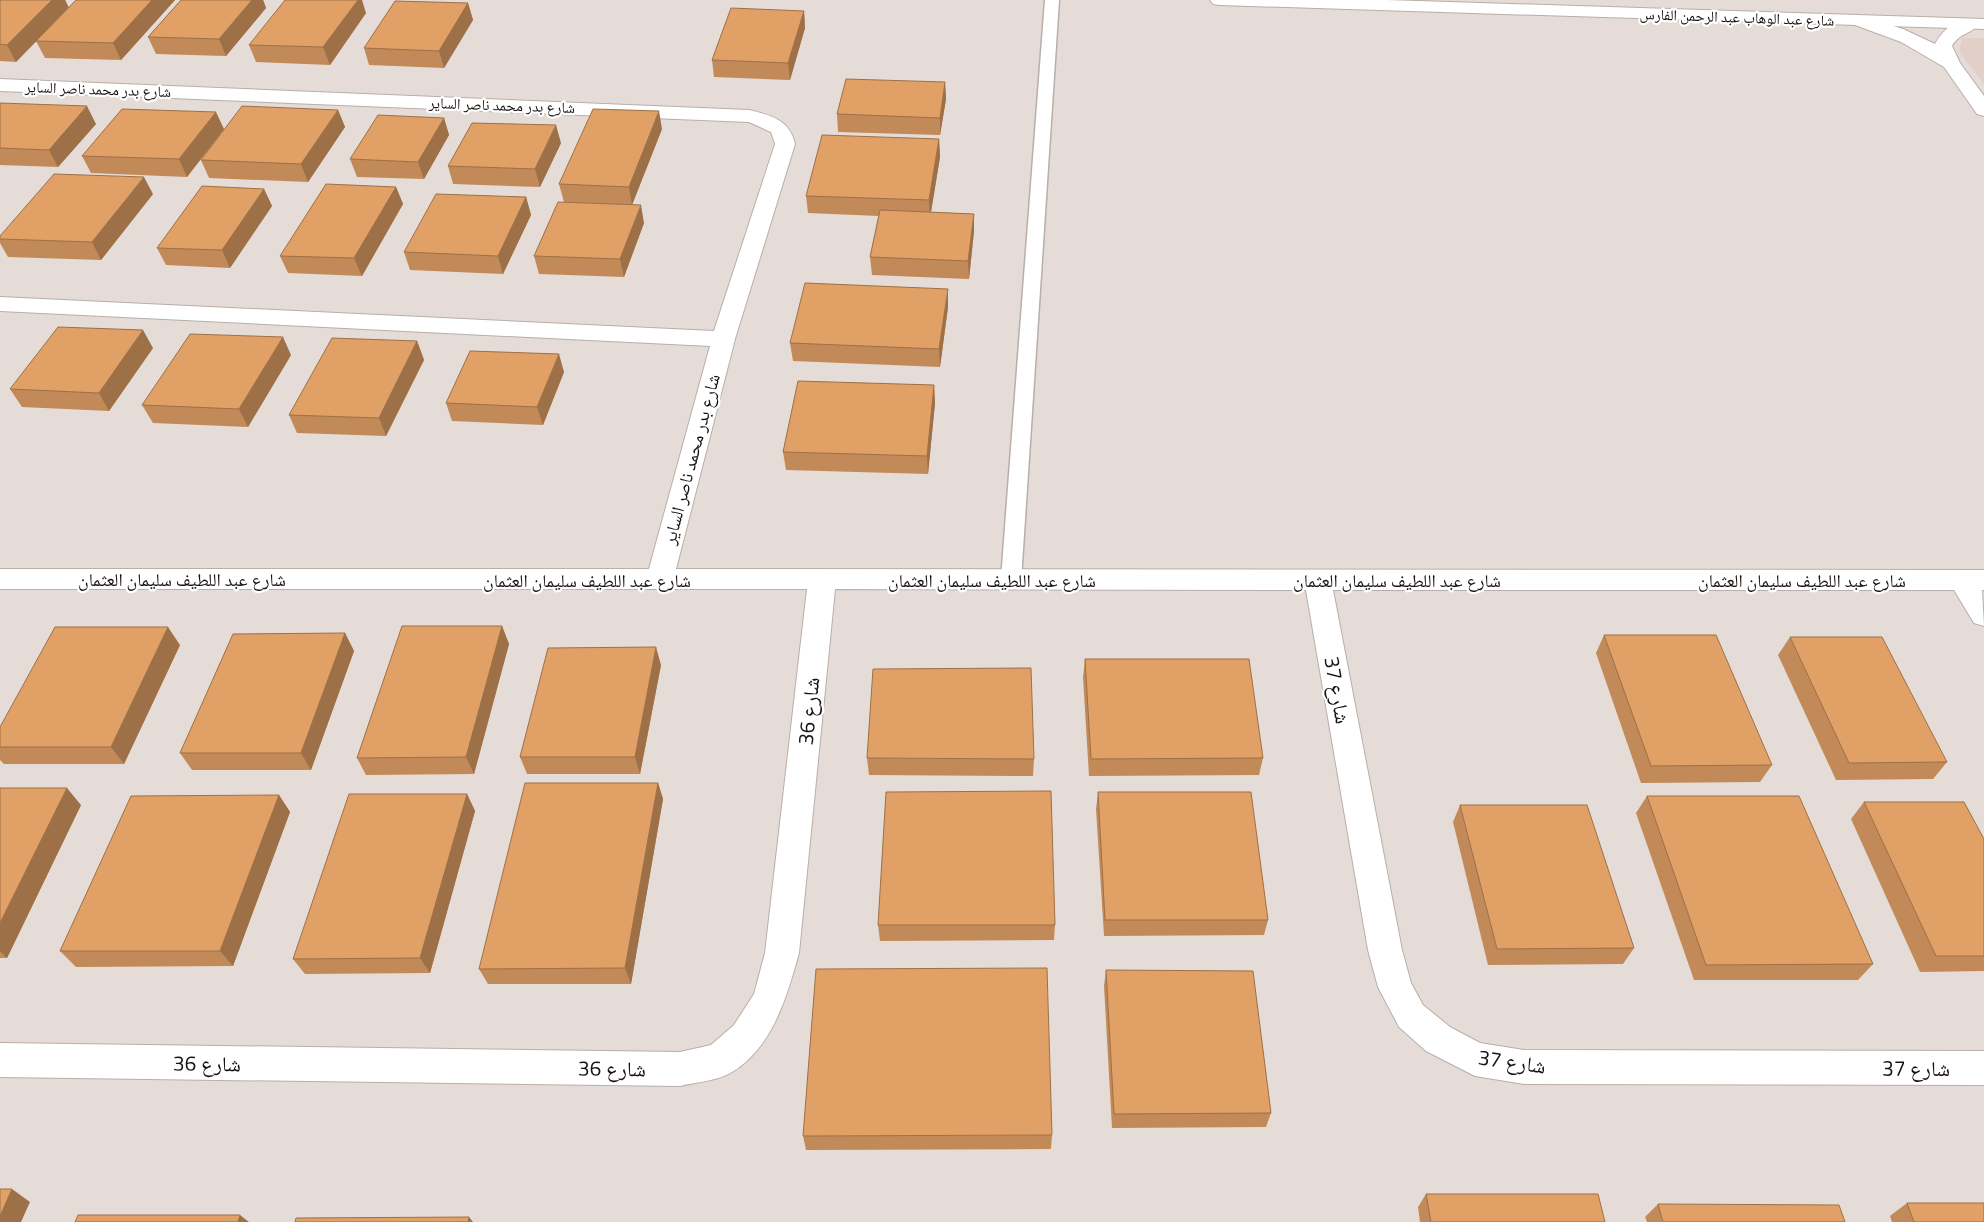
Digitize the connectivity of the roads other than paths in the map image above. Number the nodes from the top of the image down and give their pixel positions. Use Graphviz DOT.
graph roads {
  1 [pos="1052,0"];
  2 [pos="1219,0"];
  3 [pos="1470,0"];
  4 [pos="1430,3"];
  5 [pos="1490,9"];
  6 [pos="1860,21"];
  7 [pos="1976,24"];
  8 [pos="1951,63"];
  9 [pos="0,85"];
  10 [pos="1984,110"];
  11 [pos="0,304"];
  12 [pos="723,339"];
  13 [pos="660,580"];
  14 [pos="822,580"];
  15 [pos="1011,580"];
  16 [pos="1318,580"];
  17 [pos="1973,580"];
  18 [pos="4,586"];
  19 [pos="1984,616"];
  20 [pos="0,1060"];
  21 [pos="1984,1068"];
  1 -- 15 [label="lane"];
  2 -- 4 [label="street, شارع عبد الوهاب عبد الرحمن الفارس"];
  3 -- 5 [label="street"];
  4 -- 5 [label="street, شارع عبد الوهاب عبد الرحمن الفارس"];
  5 -- 6 [label="street, شارع عبد الوهاب عبد الرحمن الفارس"];
  6 -- 7 [label="street, شارع عبد الوهاب عبد الرحمن الفارس"];
  6 -- 8 [label="street"];
  7 -- 8 [label="street"];
  8 -- 10 [label="street"];
  9 -- 12 [label="street, شارع بدر محمد ناصر الساير"];
  11 -- 12 [label="street"];
  12 -- 13 [label="street, شارع بدر محمد ناصر الساير"];
  13 -- 14 [label="street, شارع عبد اللطيف سليمان العثمان"];
  13 -- 18 [label="street, شارع عبد اللطيف سليمان العثمان"];
  14 -- 15 [label="street, شارع عبد اللطيف سليمان العثمان"];
  14 -- 20 [label="street, شارع 36"];
  15 -- 16 [label="street, شارع عبد اللطيف سليمان العثمان"];
  16 -- 17 [label="street, شارع عبد اللطيف سليمان العثمان"];
  16 -- 21 [label="street, شارع 37"];
  17 -- 19 [label="street"];
}
